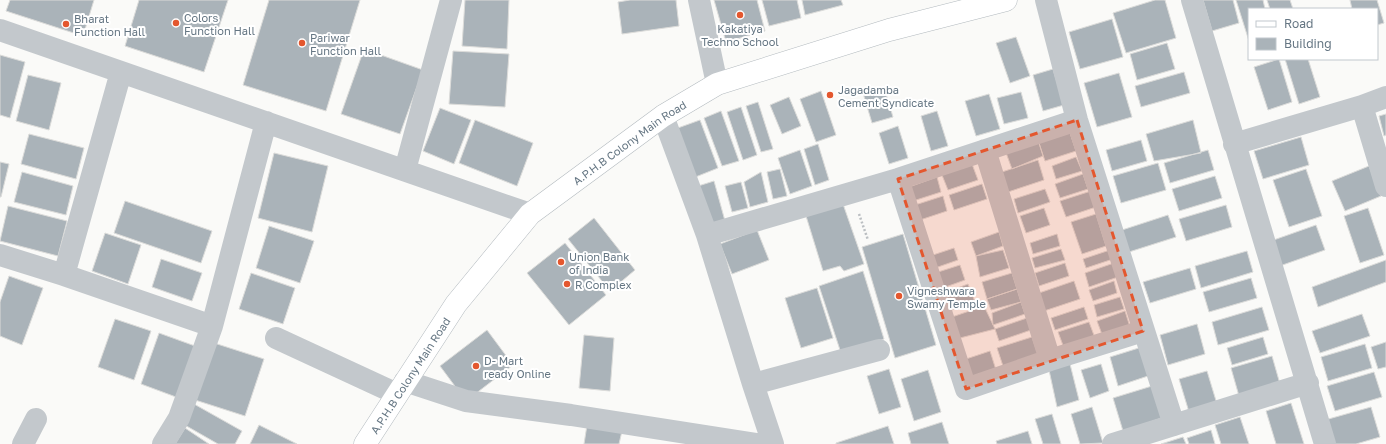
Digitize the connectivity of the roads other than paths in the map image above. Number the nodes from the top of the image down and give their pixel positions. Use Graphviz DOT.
graph roads {
  1 [pos="451,0"];
  2 [pos="699,0"];
  3 [pos="1006,0"];
  4 [pos="1046,0"];
  5 [pos="1192,0"];
  6 [pos="0,30"];
  7 [pos="121,72"];
  8 [pos="717,84"];
  9 [pos="1386,97"];
  10 [pos="1362,106"];
  11 [pos="663,116"];
  12 [pos="1077,120"];
  13 [pos="266,122"];
  14 [pos="1234,144"];
  15 [pos="985,150"];
  16 [pos="406,170"];
  17 [pos="898,179"];
  18 [pos="1386,186"];
  19 [pos="530,214"];
  20 [pos="707,235"];
  21 [pos="0,255"];
  22 [pos="64,275"];
  23 [pos="212,326"];
  24 [pos="1143,330"];
  25 [pos="276,338"];
  26 [pos="879,350"];
  27 [pos="1050,360"];
  28 [pos="1308,383"];
  29 [pos="753,384"];
  30 [pos="401,387"];
  31 [pos="36,419"];
  32 [pos="1174,425"];
  33 [pos="23,444"];
  34 [pos="163,444"];
  35 [pos="365,444"];
  36 [pos="757,444"];
  37 [pos="773,444"];
  38 [pos="1113,444"];
  39 [pos="1325,444"];
  1 -- 16 [label="street"];
  2 -- 8 [label="street"];
  3 -- 8 [label="street, A.P.H.B Colony Main Road"];
  4 -- 12 [label="street"];
  5 -- 14 [label="street"];
  6 -- 7 [label="street"];
  7 -- 13 [label="street"];
  7 -- 22 [label="street"];
  8 -- 11 [label="street, A.P.H.B Colony Main Road"];
  9 -- 10 [label="street"];
  10 -- 14 [label="street"];
  10 -- 18 [label="street"];
  11 -- 19 [label="street, A.P.H.B Colony Main Road"];
  11 -- 20 [label="street"];
  12 -- 15 [label="street"];
  12 -- 24 [label="street"];
  13 -- 16 [label="street"];
  13 -- 23 [label="street"];
  14 -- 28 [label="street"];
  15 -- 17 [label="street"];
  15 -- 27 [label="street"];
  16 -- 19 [label="street"];
  17 -- 20 [label="street"];
  17 -- 27 [label="street"];
  19 -- 30 [label="street, A.P.H.B Colony Main Road"];
  20 -- 29 [label="street"];
  21 -- 22 [label="street"];
  22 -- 23 [label="street"];
  23 -- 34 [label="street"];
  24 -- 27 [label="street"];
  24 -- 32 [label="street"];
  25 -- 30 [label="street"];
  26 -- 29 [label="street"];
  28 -- 32 [label="street"];
  28 -- 39 [label="street"];
  29 -- 37 [label="street"];
  30 -- 35 [label="street, A.P.H.B Colony Main Road"];
  30 -- 36 [label="street"];
  31 -- 33 [label="street"];
  32 -- 38 [label="street"];
}
